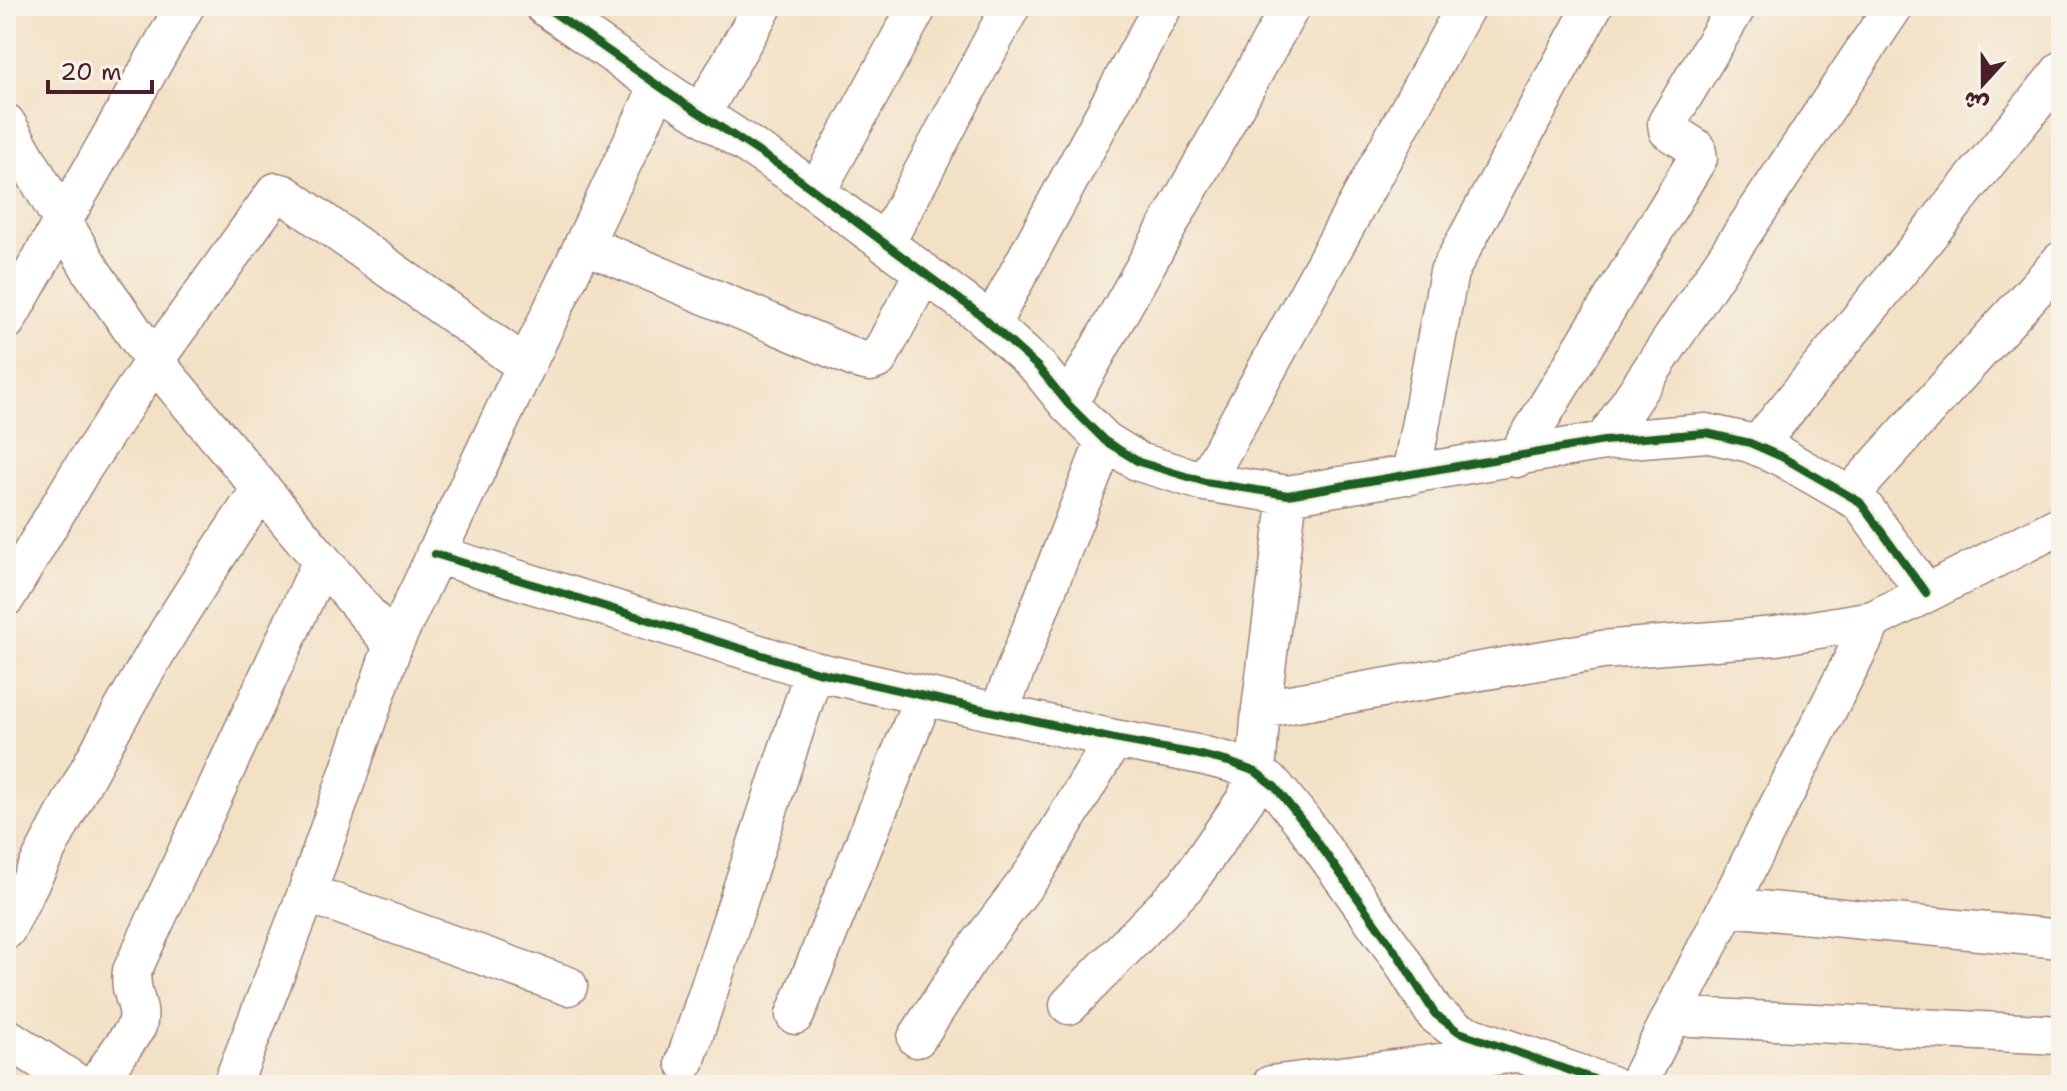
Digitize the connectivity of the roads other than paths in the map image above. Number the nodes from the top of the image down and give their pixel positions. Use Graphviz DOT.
graph roads {
  1 [pos="185,6"];
  2 [pos="763,6"];
  3 [pos="918,6"];
  4 [pos="1011,6"];
  5 [pos="1163,6"];
  6 [pos="1291,6"];
  7 [pos="1466,6"];
  8 [pos="1593,6"];
  9 [pos="1737,6"];
  10 [pos="1894,6"];
  11 [pos="557,10"];
  12 [pos="2061,71"];
  13 [pos="659,86"];
  14 [pos="701,114"];
  15 [pos="6,123"];
  16 [pos="816,192"];
  17 [pos="63,218"];
  18 [pos="584,244"];
  19 [pos="885,244"];
  20 [pos="2061,261"];
  21 [pos="924,272"];
  22 [pos="6,321"];
  23 [pos="991,324"];
  24 [pos="154,361"];
  25 [pos="526,366"];
  26 [pos="1068,404"];
  27 [pos="1105,441"];
  28 [pos="1604,441"];
  29 [pos="1757,446"];
  30 [pos="1516,458"];
  31 [pos="1411,475"];
  32 [pos="1205,482"];
  33 [pos="261,489"];
  34 [pos="1288,495"];
  35 [pos="1849,496"];
  36 [pos="2061,525"];
  37 [pos="435,554"];
  38 [pos="322,561"];
  39 [pos="1926,593"];
  40 [pos="6,597"];
  41 [pos="1873,620"];
  42 [pos="393,645"];
  43 [pos="814,671"];
  44 [pos="924,696"];
  45 [pos="1261,709"];
  46 [pos="999,712"];
  47 [pos="1114,739"];
  48 [pos="1256,772"];
  49 [pos="307,893"];
  50 [pos="1729,907"];
  51 [pos="6,930"];
  52 [pos="2061,939"];
  53 [pos="568,986"];
  54 [pos="1069,1005"];
  55 [pos="795,1015"];
  56 [pos="1673,1016"];
  57 [pos="2061,1035"];
  58 [pos="6,1037"];
  59 [pos="917,1038"];
  60 [pos="1516,1053"];
  61 [pos="685,1062"];
  62 [pos="79,1085"];
  63 [pos="96,1085"];
  64 [pos="232,1085"];
  65 [pos="1271,1085"];
  66 [pos="1611,1085"];
  67 [pos="1637,1085"];
  1 -- 17 [label="street"];
  2 -- 14 [label="street"];
  3 -- 16 [label="street"];
  4 -- 19 [label="street"];
  5 -- 23 [label="street"];
  6 -- 26 [label="street"];
  7 -- 32 [label="street"];
  8 -- 31 [label="street"];
  9 -- 30 [label="street"];
  10 -- 28 [label="street"];
  11 -- 13 [label="street"];
  12 -- 29 [label="street"];
  13 -- 14 [label="street"];
  13 -- 18 [label="street"];
  14 -- 16 [label="street"];
  15 -- 17 [label="street"];
  16 -- 19 [label="street"];
  17 -- 22 [label="street"];
  17 -- 24 [label="street"];
  18 -- 21 [label="street"];
  18 -- 25 [label="street"];
  19 -- 21 [label="street"];
  20 -- 35 [label="street"];
  21 -- 23 [label="street"];
  23 -- 26 [label="street"];
  24 -- 25 [label="street"];
  24 -- 33 [label="street"];
  24 -- 40 [label="street"];
  25 -- 37 [label="street"];
  26 -- 27 [label="street"];
  27 -- 32 [label="street"];
  27 -- 46 [label="street"];
  28 -- 29 [label="street"];
  28 -- 30 [label="street"];
  29 -- 35 [label="street"];
  30 -- 31 [label="street"];
  31 -- 34 [label="street"];
  32 -- 34 [label="street"];
  33 -- 38 [label="street"];
  33 -- 51 [label="street"];
  34 -- 45 [label="street"];
  35 -- 39 [label="street"];
  36 -- 39 [label="street"];
  37 -- 42 [label="street"];
  37 -- 43 [label="street"];
  38 -- 42 [label="street"];
  38 -- 63 [label="street"];
  39 -- 41 [label="street"];
  41 -- 45 [label="street"];
  41 -- 50 [label="street"];
  42 -- 49 [label="street"];
  43 -- 44 [label="street"];
  43 -- 61 [label="street"];
  44 -- 46 [label="street"];
  44 -- 55 [label="street"];
  45 -- 48 [label="street"];
  46 -- 47 [label="street"];
  47 -- 48 [label="street"];
  47 -- 59 [label="street"];
  48 -- 54 [label="street"];
  48 -- 60 [label="street"];
  49 -- 53 [label="street"];
  49 -- 64 [label="street"];
  50 -- 52 [label="street"];
  50 -- 56 [label="street"];
  56 -- 57 [label="street"];
  56 -- 67 [label="street"];
  58 -- 62 [label="street"];
  60 -- 65 [label="street"];
  60 -- 66 [label="street"];
}
